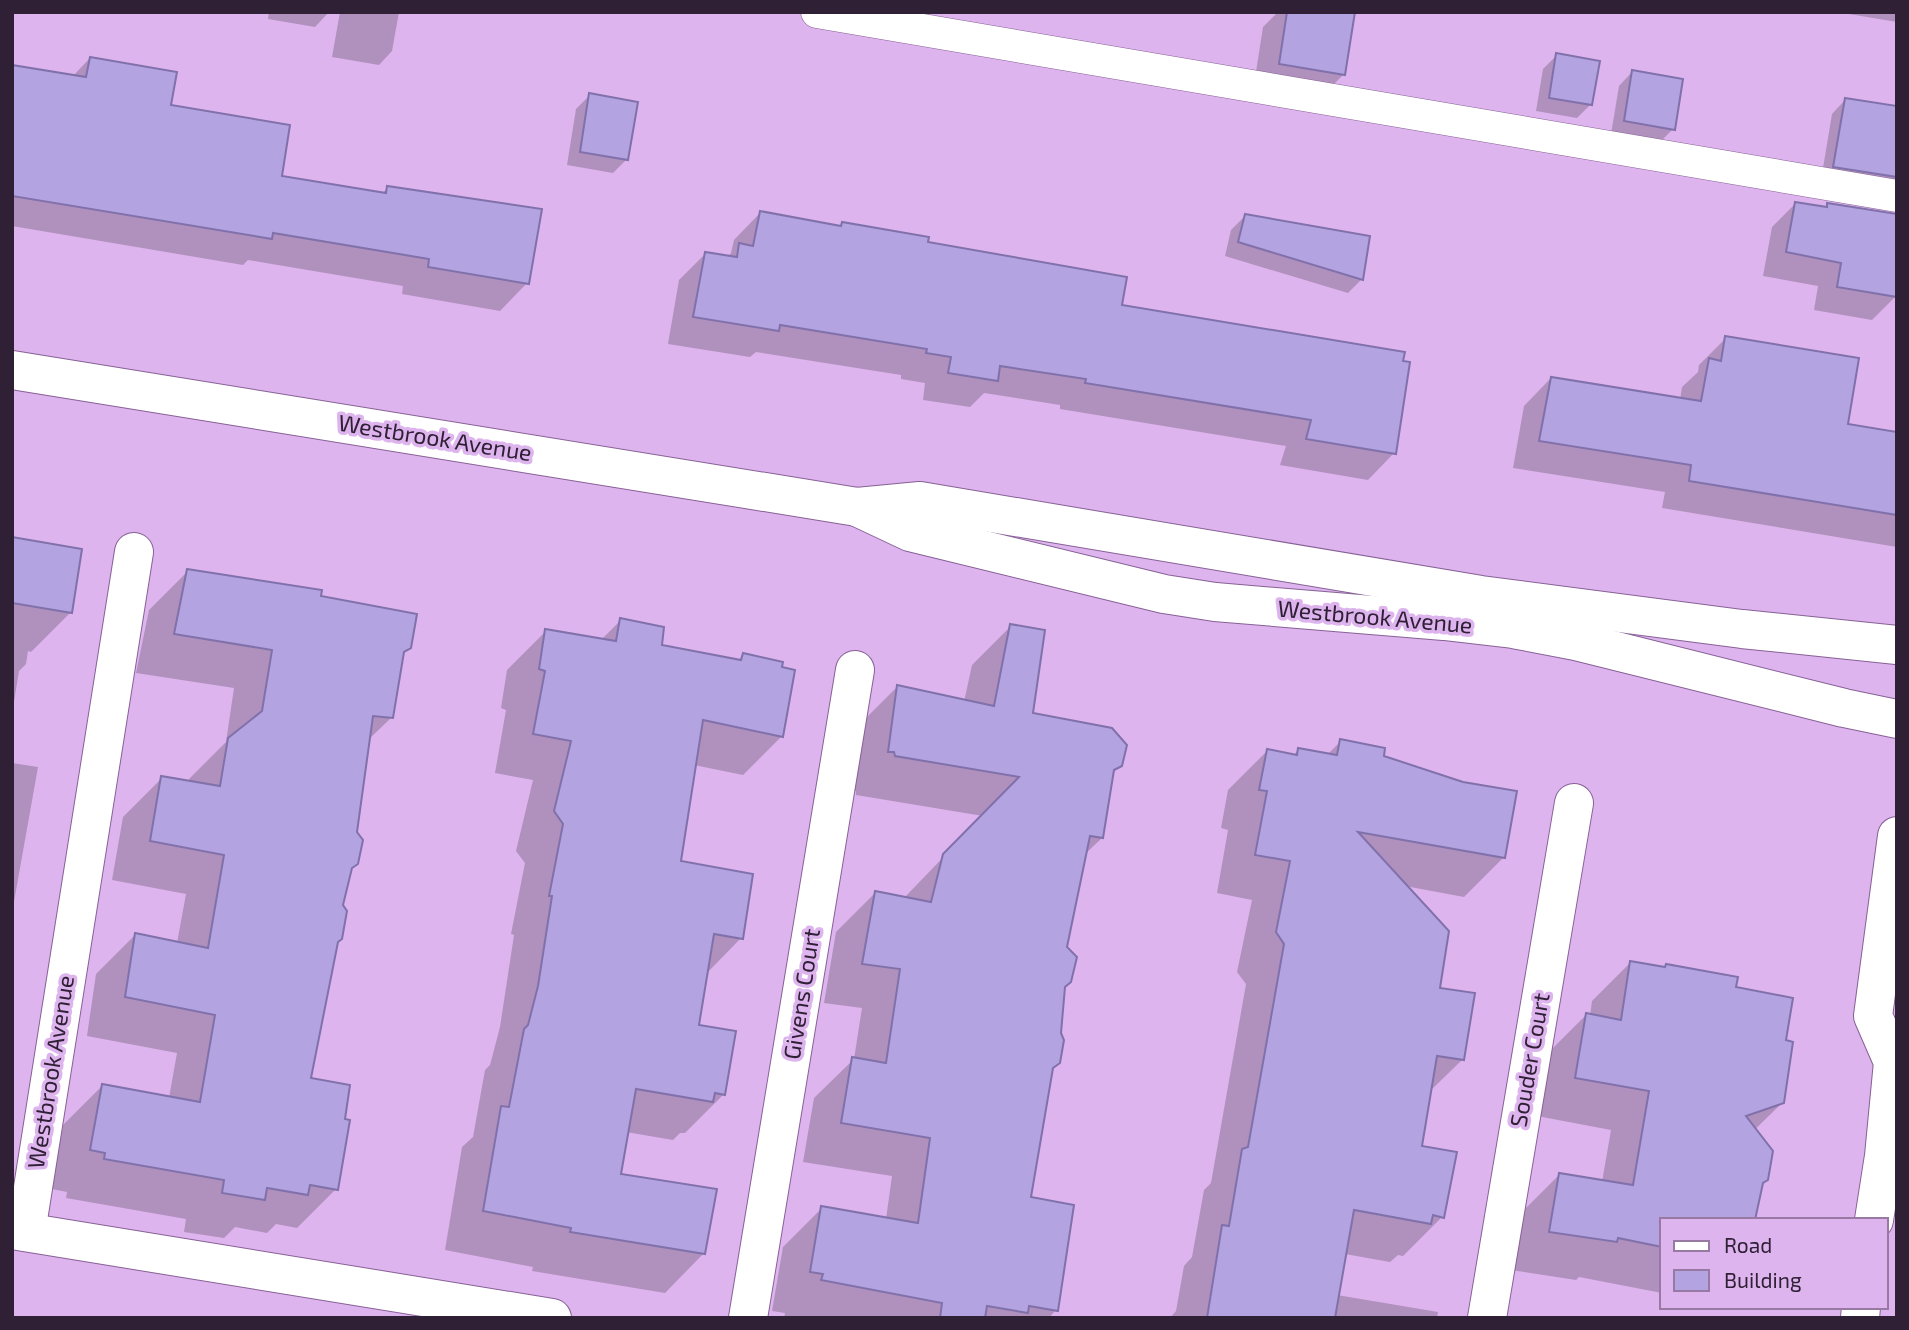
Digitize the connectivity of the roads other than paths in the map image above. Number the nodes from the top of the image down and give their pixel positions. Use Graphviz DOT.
graph roads {
  1 [pos="817,12"];
  2 [pos="1897,196"];
  3 [pos="12,370"];
  4 [pos="857,507"];
  5 [pos="134,552"];
  6 [pos="1897,645"];
  7 [pos="855,670"];
  8 [pos="1897,719"];
  9 [pos="1574,803"];
  10 [pos="1897,836"];
  11 [pos="1895,1074"];
  12 [pos="1874,1218"];
  13 [pos="19,1231"];
  14 [pos="552,1318"];
  15 [pos="748,1318"];
  16 [pos="1487,1318"];
  1 -- 2 [label="lane"];
  3 -- 4 [label="street, Westbrook Avenue"];
  4 -- 6 [label="street, Westbrook Avenue"];
  4 -- 8 [label="street, Westbrook Avenue"];
  5 -- 13 [label="street, Westbrook Avenue"];
  7 -- 15 [label="street, Givens Court"];
  9 -- 16 [label="street, Souder Court"];
  10 -- 11 [label="street"];
  11 -- 12 [label="street"];
  13 -- 14 [label="street, Westbrook Avenue"];
}
